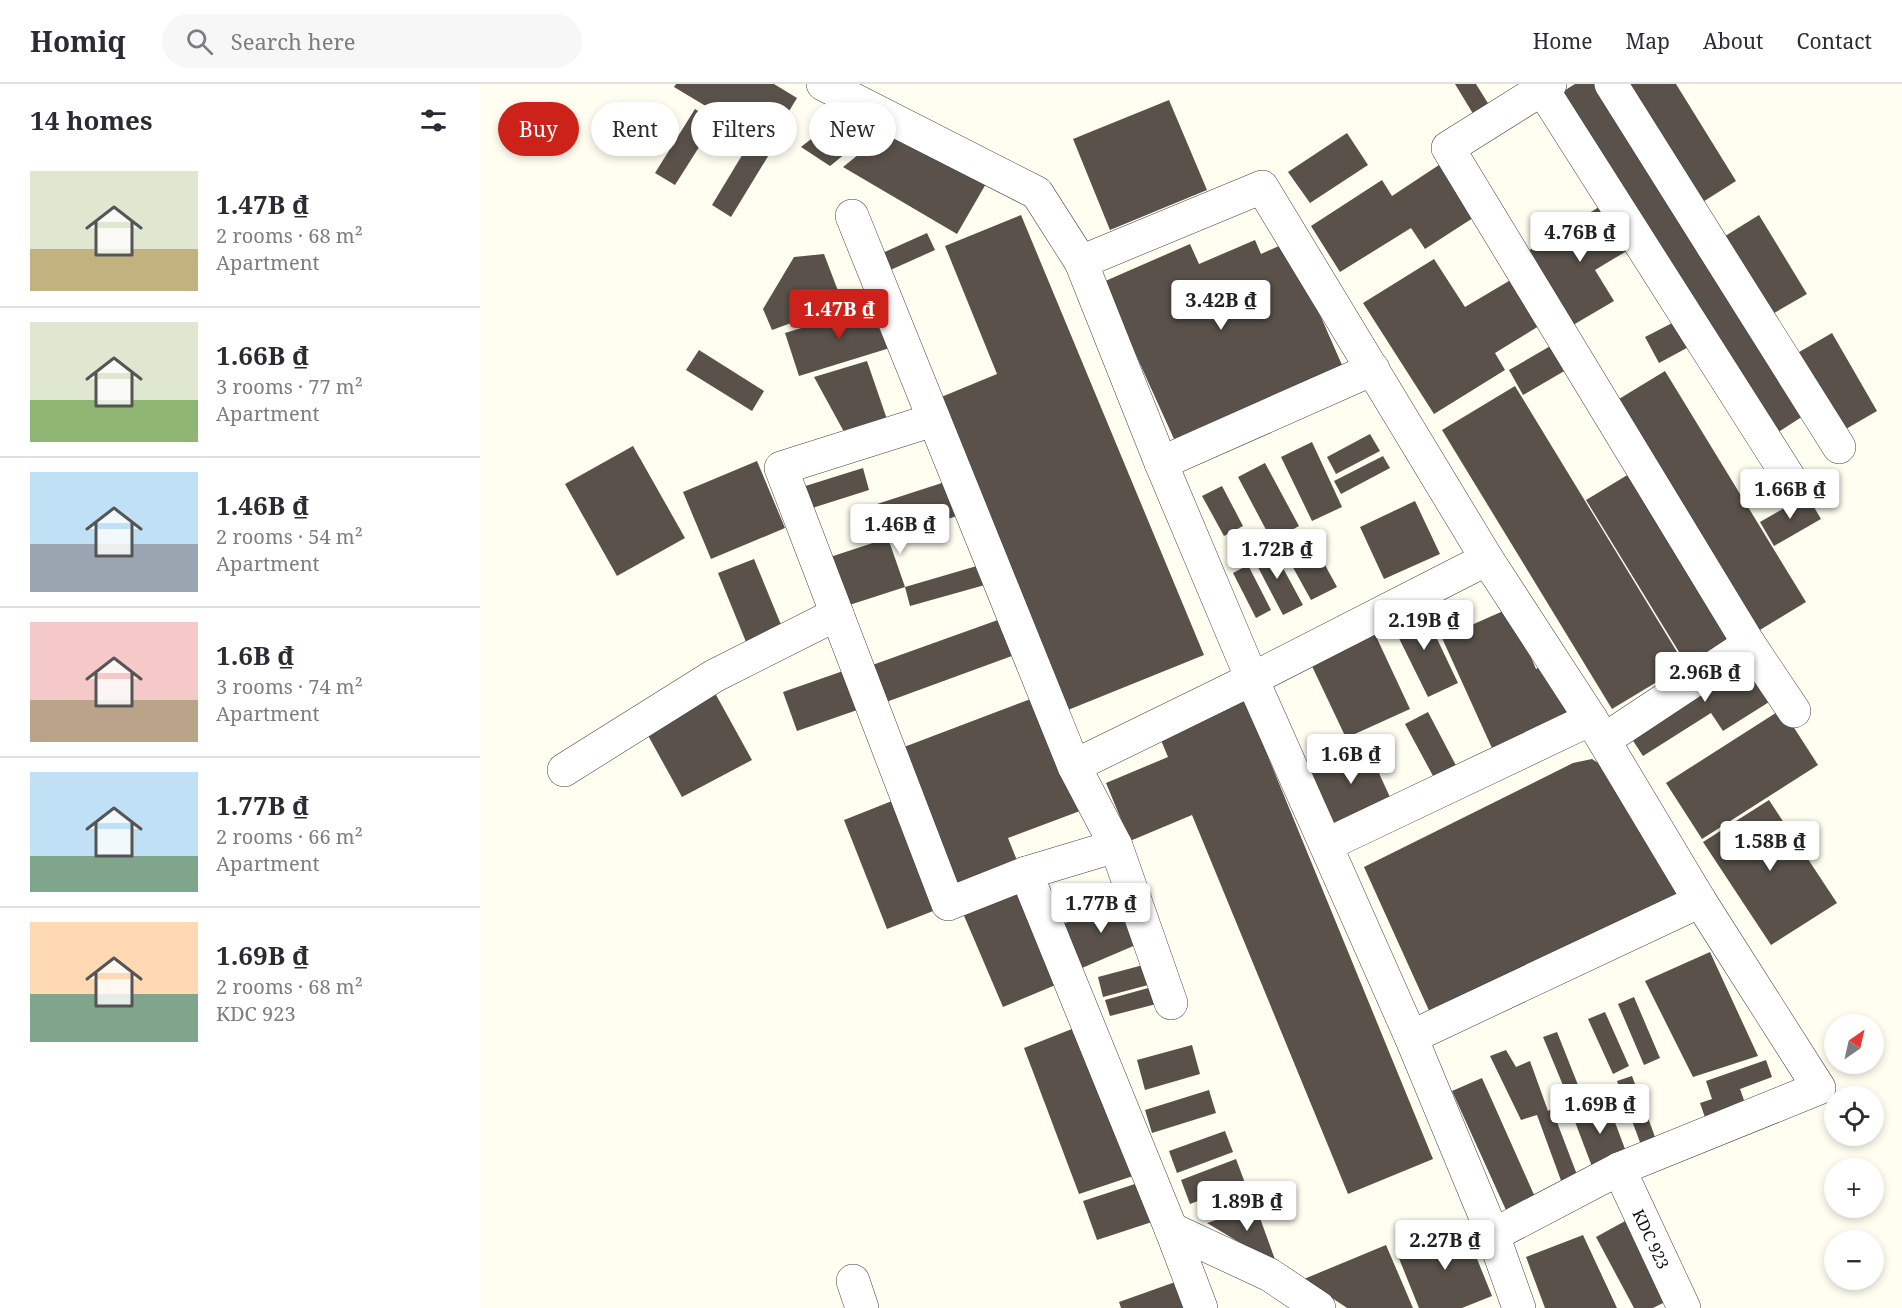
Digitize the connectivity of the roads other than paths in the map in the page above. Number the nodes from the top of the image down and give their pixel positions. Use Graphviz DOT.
graph roads {
  1 [pos="823,84"];
  2 [pos="1611,84"];
  3 [pos="1544,86"];
  4 [pos="852,216"];
  5 [pos="1081,262"];
  6 [pos="1373,369"];
  7 [pos="933,420"];
  8 [pos="1839,447"];
  9 [pos="1161,463"];
  10 [pos="1795,487"];
  11 [pos="1487,560"];
  12 [pos="837,615"];
  13 [pos="1749,644"];
  14 [pos="1252,679"];
  15 [pos="1794,711"];
  16 [pos="1597,729"];
  17 [pos="1074,766"];
  18 [pos="564,770"];
  19 [pos="1326,845"];
  20 [pos="1116,846"];
  21 [pos="1026,873"];
  22 [pos="1700,901"];
  23 [pos="1171,1003"];
  24 [pos="1411,1037"];
  25 [pos="1619,1169"];
  26 [pos="1171,1229"];
  27 [pos="1493,1235"];
  28 [pos="1201,1308"];
  29 [pos="1319,1308"];
  30 [pos="1519,1308"];
  31 [pos="1684,1308"];
  1 -- 5 [label="street"];
  2 -- 8 [label="street"];
  3 -- 10 [label="street"];
  3 -- 13 [label="street"];
  4 -- 7 [label="street"];
  5 -- 6 [label="street"];
  5 -- 9 [label="street"];
  6 -- 9 [label="street"];
  6 -- 11 [label="street"];
  7 -- 12 [label="street"];
  7 -- 17 [label="street"];
  9 -- 14 [label="street"];
  11 -- 14 [label="street"];
  11 -- 16 [label="street"];
  12 -- 18 [label="street"];
  12 -- 21 [label="street"];
  13 -- 15 [label="street"];
  13 -- 16 [label="street"];
  14 -- 17 [label="street"];
  14 -- 19 [label="street"];
  16 -- 19 [label="street"];
  16 -- 22 [label="street"];
  17 -- 20 [label="street"];
  19 -- 24 [label="street"];
  20 -- 21 [label="street"];
  20 -- 23 [label="street"];
  21 -- 26 [label="street"];
  22 -- 24 [label="street"];
  22 -- 25 [label="street"];
  24 -- 27 [label="street"];
  25 -- 27 [label="street"];
  25 -- 31 [label="street, KDC 923"];
  26 -- 28 [label="street"];
  26 -- 29 [label="street"];
  27 -- 30 [label="street"];
}
